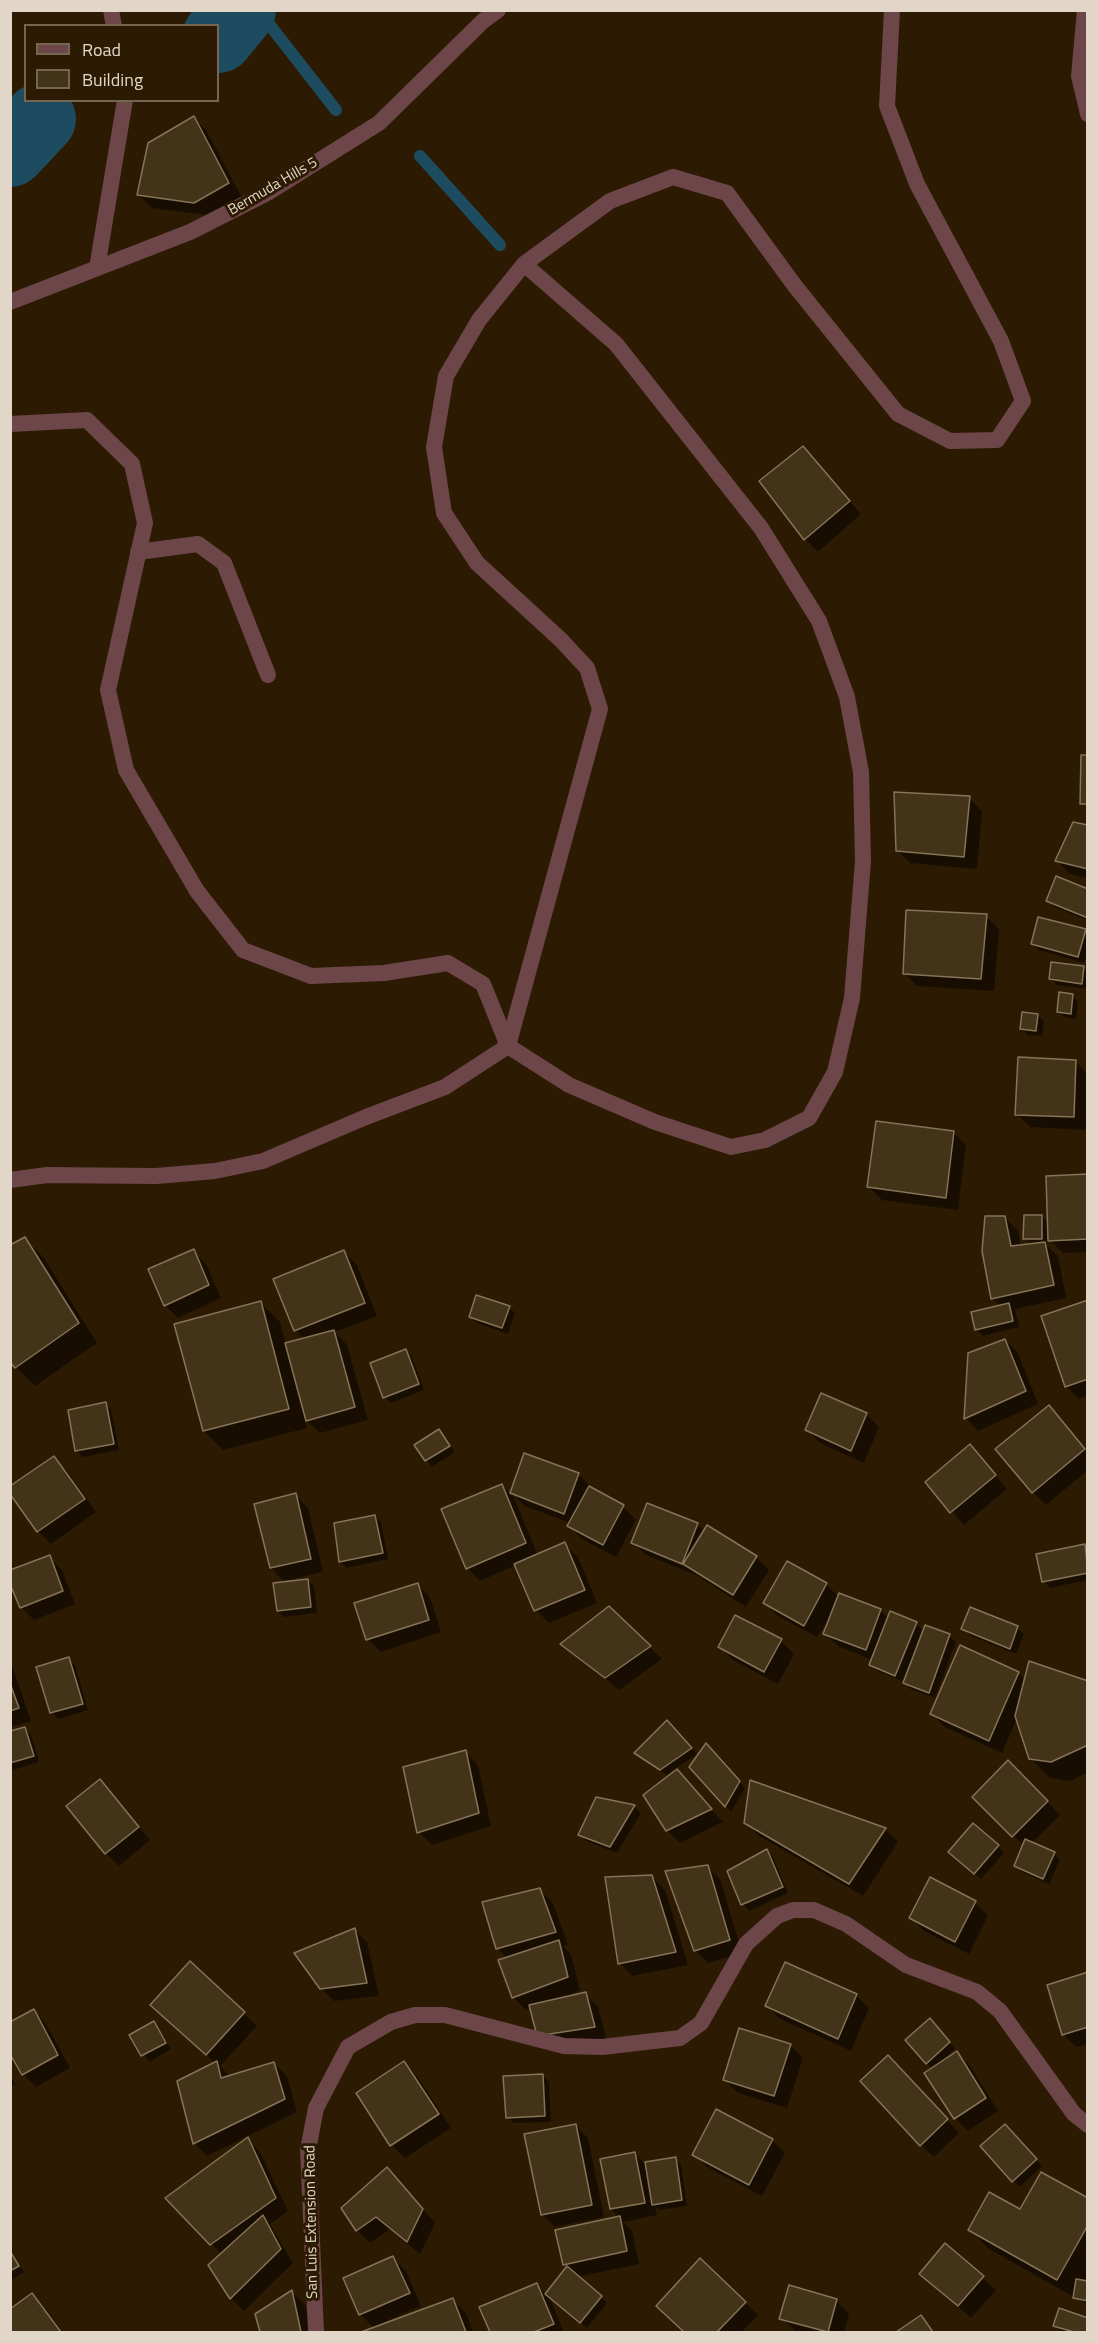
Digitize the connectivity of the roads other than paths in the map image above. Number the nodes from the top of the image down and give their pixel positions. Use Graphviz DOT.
graph roads {
  1 [pos="498,10"];
  2 [pos="892,10"];
  3 [pos="1085,10"];
  4 [pos="125,102"];
  5 [pos="1088,114"];
  6 [pos="524,264"];
  7 [pos="97,268"];
  8 [pos="10,302"];
  9 [pos="10,424"];
  10 [pos="138,552"];
  11 [pos="268,675"];
  12 [pos="508,1046"];
  13 [pos="10,1180"];
  14 [pos="1088,2125"];
  15 [pos="316,2332"];
  1 -- 7 [label="street, Bermuda Hills 5"];
  2 -- 6 [label="street"];
  3 -- 5 [label="street"];
  4 -- 7 [label="street"];
  6 -- 12 [label="street"];
  6 -- 12 [label="street"];
  7 -- 8 [label="street, Bermuda Hills 5"];
  9 -- 10 [label="street"];
  10 -- 11 [label="street"];
  10 -- 12 [label="street"];
  12 -- 13 [label="street"];
  14 -- 15 [label="street, San Luis Extension Road"];
}
